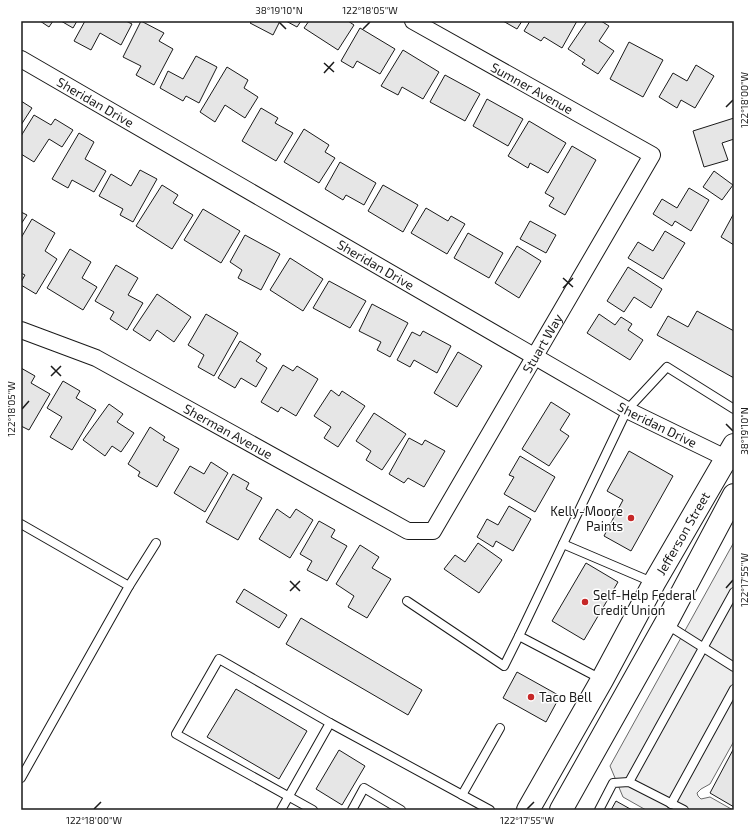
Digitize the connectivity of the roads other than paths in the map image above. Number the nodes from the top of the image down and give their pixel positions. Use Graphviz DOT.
graph roads {
  1 [pos="413,21"];
  2 [pos="21,59"];
  3 [pos="652,155"];
  4 [pos="21,330"];
  5 [pos="535,357"];
  6 [pos="734,409"];
  7 [pos="627,410"];
  8 [pos="732,455"];
  9 [pos="734,495"];
  10 [pos="21,524"];
  11 [pos="433,531"];
  12 [pos="156,543"];
  13 [pos="563,544"];
  14 [pos="654,583"];
  15 [pos="129,586"];
  16 [pos="734,592"];
  17 [pos="407,601"];
  18 [pos="666,623"];
  19 [pos="519,636"];
  20 [pos="703,647"];
  21 [pos="734,667"];
  22 [pos="602,680"];
  23 [pos="734,689"];
  24 [pos="330,723"];
  25 [pos="500,728"];
  26 [pos="21,778"];
  27 [pos="628,782"];
  28 [pos="462,795"];
  29 [pos="289,796"];
  30 [pos="671,804"];
  31 [pos="281,810"];
  32 [pos="313,810"];
  33 [pos="352,810"];
  34 [pos="401,810"];
  35 [pos="490,810"];
  36 [pos="528,810"];
  37 [pos="561,810"];
  38 [pos="599,810"];
  39 [pos="684,810"];
  1 -- 3 [label="street, Sumner Avenue"];
  2 -- 5 [label="street, Sheridan Drive"];
  3 -- 5 [label="street, Stuart Way"];
  4 -- 11 [label="street, Sherman Avenue"];
  5 -- 7 [label="street, Sheridan Drive"];
  5 -- 11 [label="street, Stuart Way"];
  6 -- 7 [label="lane"];
  7 -- 8 [label="street, Sheridan Drive"];
  7 -- 13 [label="lane"];
  8 -- 14 [label="main road, Jefferson Street"];
  9 -- 18 [label="main road, Jefferson Street"];
  10 -- 15 [label="lane"];
  12 -- 15 [label="lane"];
  13 -- 14 [label="lane"];
  13 -- 19 [label="lane"];
  14 -- 22 [label="main road, Jefferson Street"];
  15 -- 26 [label="lane"];
  16 -- 20 [label="lane"];
  17 -- 19 [label="lane"];
  18 -- 20 [label="lane"];
  18 -- 37 [label="main road, Jefferson Street"];
  19 -- 22 [label="lane"];
  20 -- 21 [label="lane"];
  20 -- 27 [label="lane"];
  22 -- 36 [label="main road, Jefferson Street"];
  23 -- 30 [label="lane"];
  24 -- 28 [label="lane"];
  24 -- 29 [label="lane"];
  24 -- 29 [label="lane"];
  25 -- 28 [label="lane"];
  27 -- 30 [label="lane"];
  27 -- 38 [label="lane"];
  28 -- 35 [label="lane"];
  29 -- 31 [label="lane"];
  29 -- 32 [label="lane"];
  30 -- 39 [label="lane"];
  33 -- 34 [label="lane"];
}
